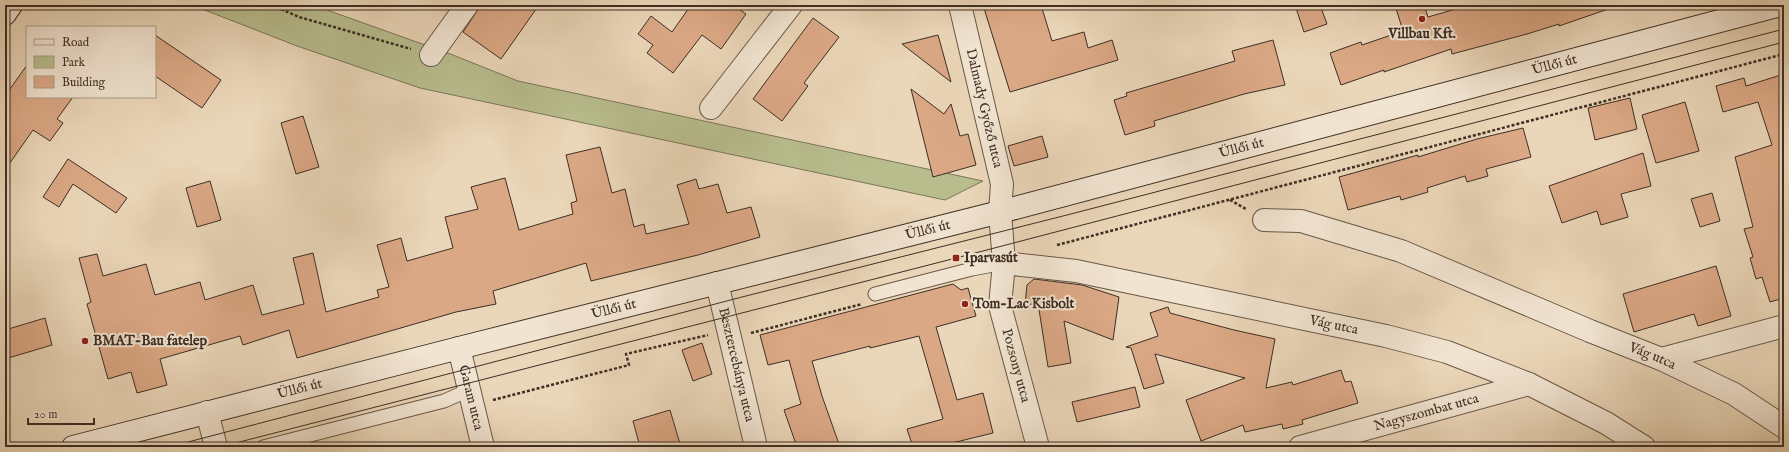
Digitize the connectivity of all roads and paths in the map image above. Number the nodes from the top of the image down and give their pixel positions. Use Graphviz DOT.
graph roads {
  1 [pos="12,5"];
  2 [pos="272,5"];
  3 [pos="467,5"];
  4 [pos="792,5"];
  5 [pos="960,5"];
  6 [pos="1780,5"];
  7 [pos="5,14"];
  8 [pos="1784,54"];
  9 [pos="431,55"];
  10 [pos="711,108"];
  11 [pos="1000,212"];
  12 [pos="1264,220"];
  13 [pos="1054,246"];
  14 [pos="1004,263"];
  15 [pos="717,283"];
  16 [pos="875,294"];
  17 [pos="1784,326"];
  18 [pos="729,332"];
  19 [pos="459,348"];
  20 [pos="1661,359"];
  21 [pos="1530,384"];
  22 [pos="471,397"];
  23 [pos="207,412"];
  24 [pos="1784,427"];
  25 [pos="73,447"];
  26 [pos="216,447"];
  27 [pos="263,447"];
  28 [pos="483,447"];
  29 [pos="756,447"];
  30 [pos="1038,447"];
  31 [pos="1300,447"];
  32 [pos="1644,447"];
  1 -- 7 [label="street"];
  2 -- 9 [label="path"];
  3 -- 9 [label="street"];
  4 -- 10 [label="street"];
  5 -- 11 [label="street, Dalmady Győző utca"];
  6 -- 11 [label="street, Üllői út"];
  8 -- 13 [label="path"];
  11 -- 14 [label="street, Pozsony utca"];
  11 -- 15 [label="street, Üllői út"];
  12 -- 20 [label="street, Vág utca"];
  14 -- 16 [label="lane"];
  14 -- 21 [label="street, Vág utca"];
  14 -- 30 [label="street, Pozsony utca"];
  15 -- 18 [label="street, Besztercebánya utca"];
  15 -- 19 [label="street, Üllői út"];
  16 -- 18 [label="path"];
  17 -- 20 [label="street"];
  18 -- 22 [label="path"];
  18 -- 29 [label="street, Besztercebánya utca"];
  19 -- 22 [label="street, Garam utca"];
  19 -- 23 [label="street, Üllői út"];
  20 -- 24 [label="street, Vág utca"];
  21 -- 31 [label="street, Nagyszombat utca"];
  21 -- 32 [label="street, Vág utca"];
  22 -- 27 [label="lane"];
  22 -- 28 [label="street, Garam utca"];
  23 -- 25 [label="street, Üllői út"];
  23 -- 26 [label="street"];
}
